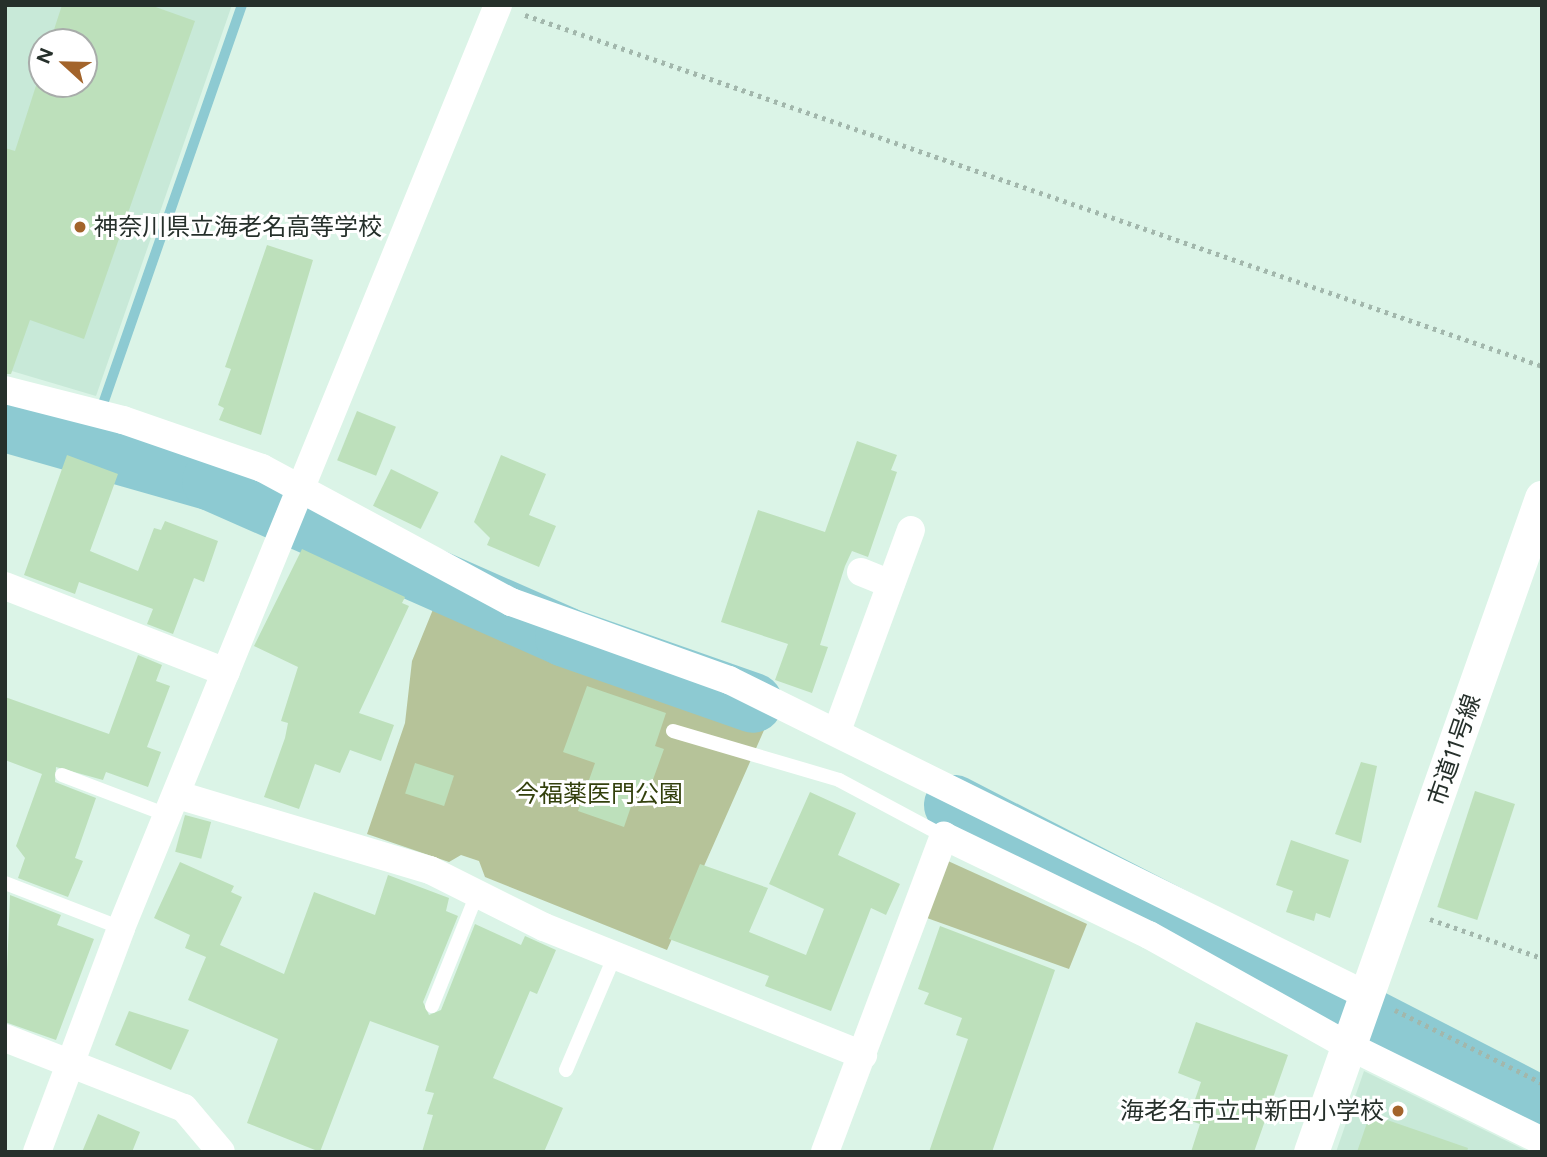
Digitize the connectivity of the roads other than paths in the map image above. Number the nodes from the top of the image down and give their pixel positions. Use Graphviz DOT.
graph roads {
  1 [pos="504,8"];
  2 [pos="5,390"];
  3 [pos="299,496"];
  4 [pos="1542,498"];
  5 [pos="911,530"];
  6 [pos="861,572"];
  7 [pos="891,584"];
  8 [pos="5,586"];
  9 [pos="226,672"];
  10 [pos="673,731"];
  11 [pos="837,731"];
  12 [pos="62,775"];
  13 [pos="174,805"];
  14 [pos="944,836"];
  15 [pos="5,883"];
  16 [pos="477,894"];
  17 [pos="121,928"];
  18 [pos="615,955"];
  19 [pos="1367,999"];
  20 [pos="432,1006"];
  21 [pos="5,1038"];
  22 [pos="1350,1040"];
  23 [pos="863,1055"];
  24 [pos="68,1066"];
  25 [pos="566,1070"];
  26 [pos="1542,1141"];
  27 [pos="37,1152"];
  28 [pos="221,1152"];
  29 [pos="825,1152"];
  30 [pos="1311,1152"];
  1 -- 3 [label="street"];
  2 -- 3 [label="street"];
  3 -- 9 [label="street"];
  3 -- 11 [label="street"];
  4 -- 19 [label="street, 市道11号線"];
  5 -- 7 [label="street"];
  6 -- 7 [label="street"];
  7 -- 11 [label="street"];
  8 -- 9 [label="street"];
  9 -- 13 [label="street"];
  10 -- 14 [label="lane"];
  11 -- 19 [label="street"];
  12 -- 13 [label="lane"];
  13 -- 16 [label="street"];
  13 -- 17 [label="street"];
  14 -- 22 [label="street"];
  14 -- 23 [label="street"];
  15 -- 17 [label="lane"];
  16 -- 18 [label="street"];
  16 -- 20 [label="lane"];
  17 -- 24 [label="street"];
  18 -- 23 [label="street"];
  18 -- 25 [label="lane"];
  19 -- 22 [label="street, 市道11号線"];
  21 -- 24 [label="street"];
  22 -- 26 [label="street"];
  22 -- 30 [label="street"];
  23 -- 29 [label="street"];
  24 -- 27 [label="street"];
  24 -- 28 [label="street"];
}
